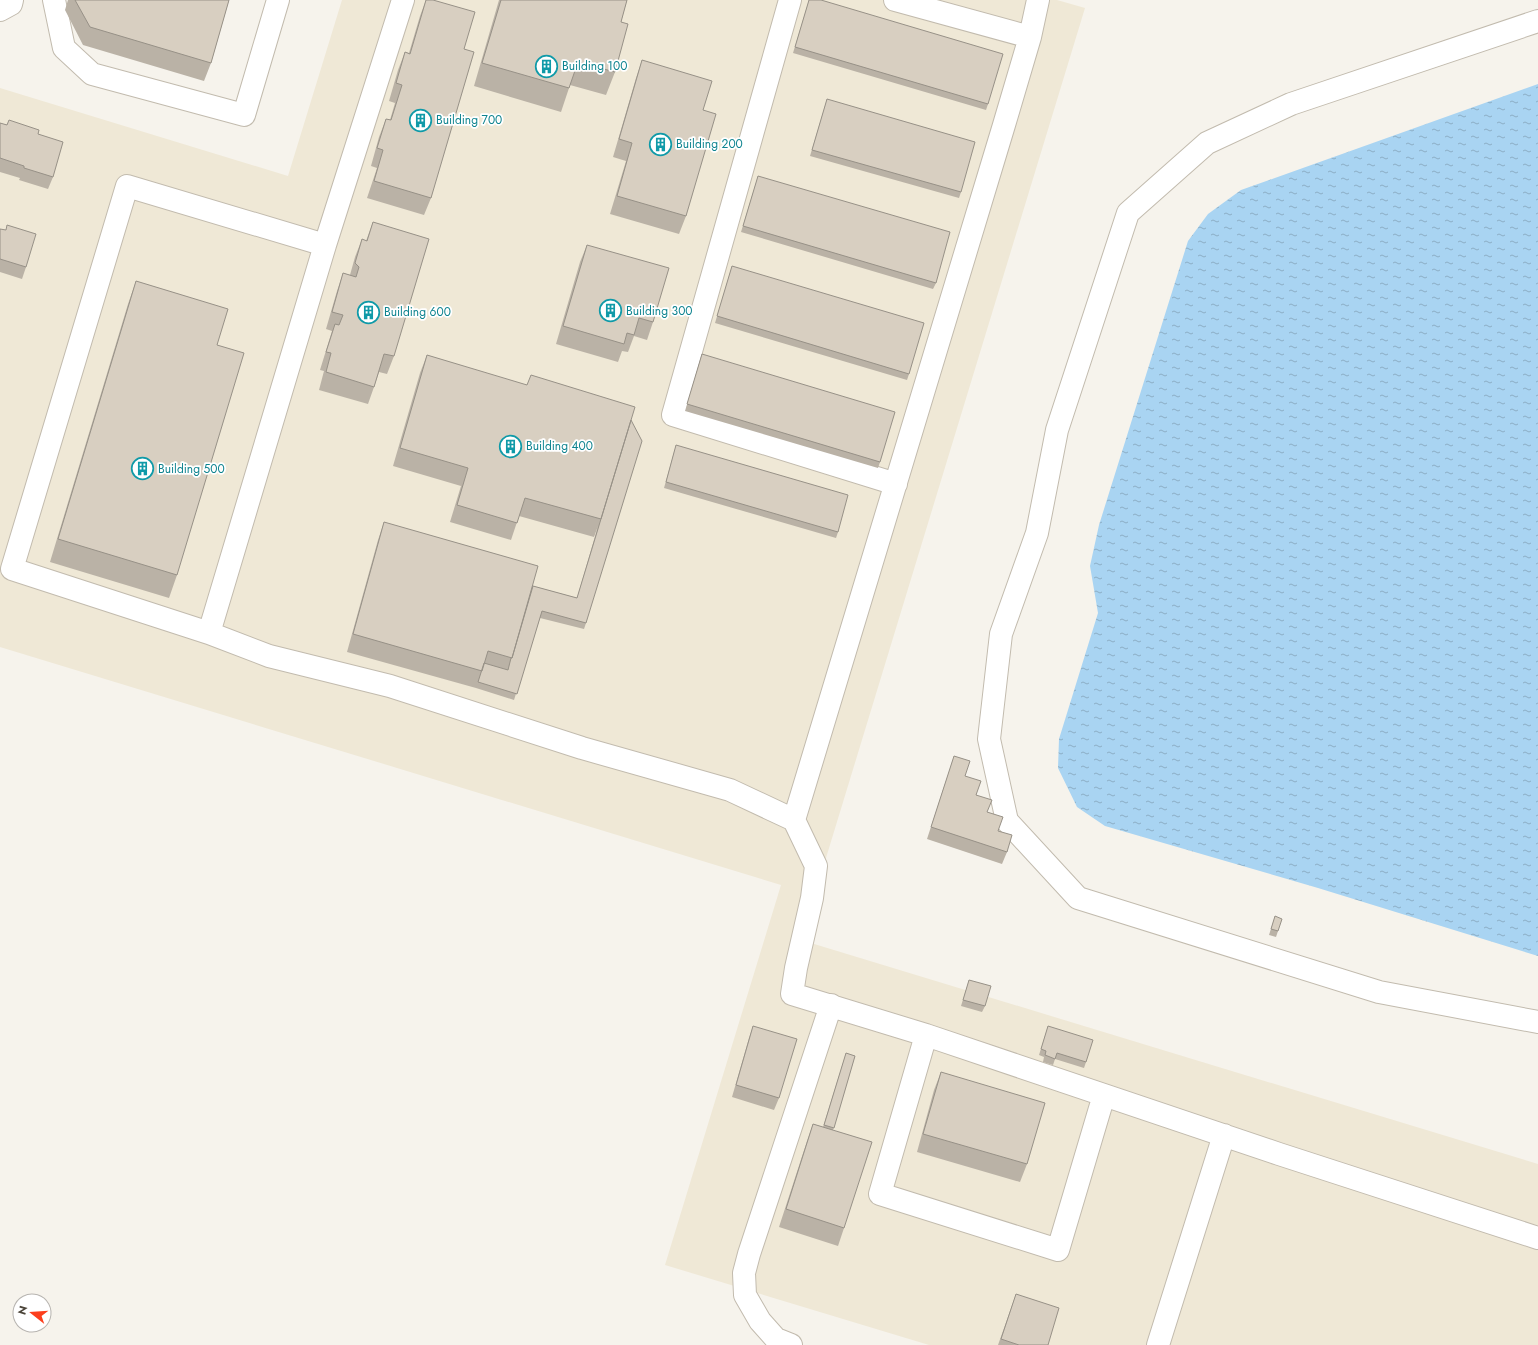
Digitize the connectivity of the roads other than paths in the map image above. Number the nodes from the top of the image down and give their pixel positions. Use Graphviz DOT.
graph roads {
  1 [pos="12,0"];
  2 [pos="54,0"];
  3 [pos="278,0"];
  4 [pos="403,0"];
  5 [pos="790,0"];
  6 [pos="895,0"];
  7 [pos="1038,0"];
  8 [pos="0,10"];
  9 [pos="1538,21"];
  10 [pos="1030,37"];
  11 [pos="325,245"];
  12 [pos="896,484"];
  13 [pos="210,633"];
  14 [pos="794,820"];
  15 [pos="831,1005"];
  16 [pos="1538,1022"];
  17 [pos="926,1034"];
  18 [pos="1104,1095"];
  19 [pos="1224,1135"];
  20 [pos="1538,1238"];
  21 [pos="791,1345"];
  22 [pos="1158,1345"];
  1 -- 8 [label="lane"];
  2 -- 3 [label="lane"];
  4 -- 11 [label="lane"];
  5 -- 12 [label="lane"];
  6 -- 10 [label="lane"];
  7 -- 10 [label="lane"];
  9 -- 16 [label="lane"];
  10 -- 12 [label="lane"];
  11 -- 13 [label="lane"];
  11 -- 13 [label="lane"];
  12 -- 14 [label="lane"];
  13 -- 14 [label="lane"];
  14 -- 15 [label="lane"];
  15 -- 17 [label="lane"];
  15 -- 21 [label="lane"];
  17 -- 18 [label="lane"];
  17 -- 18 [label="lane"];
  18 -- 19 [label="lane"];
  19 -- 20 [label="lane"];
  19 -- 22 [label="lane"];
}
